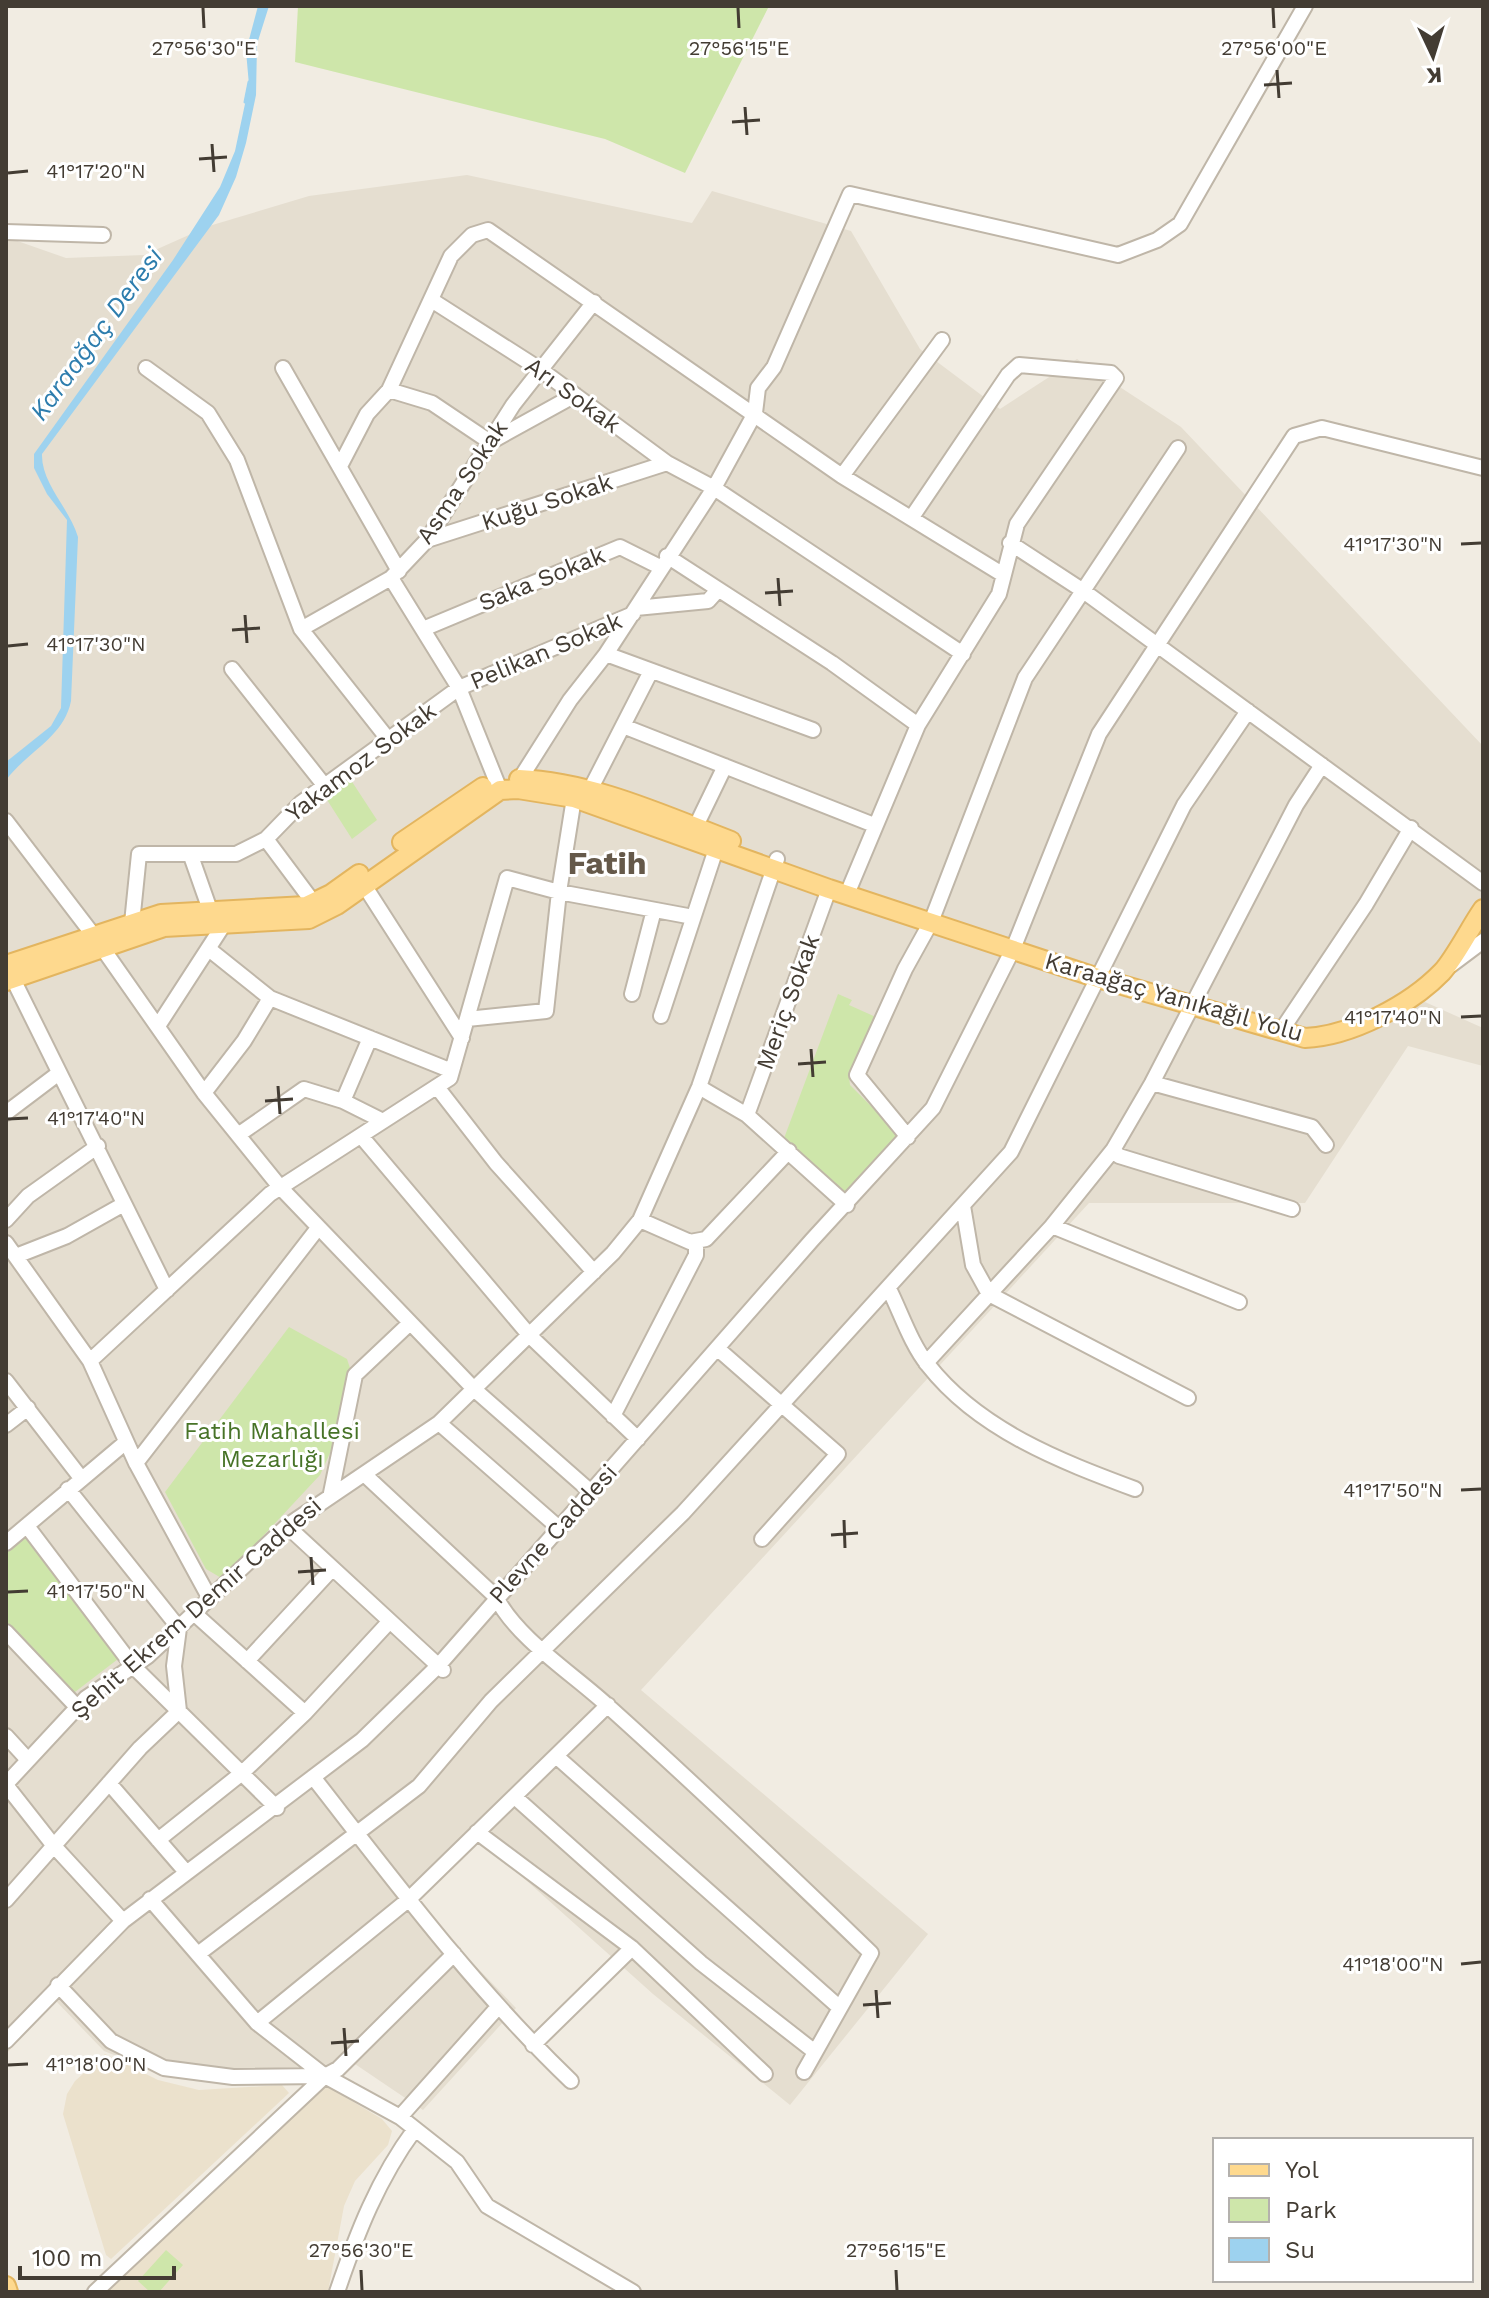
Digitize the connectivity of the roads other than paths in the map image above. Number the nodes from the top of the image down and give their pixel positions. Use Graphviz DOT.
graph roads {
  1 [pos="1305,6"];
  2 [pos="6,232"];
  3 [pos="103,235"];
  4 [pos="433,301"];
  5 [pos="594,302"];
  6 [pos="942,340"];
  7 [pos="146,368"];
  8 [pos="283,368"];
  9 [pos="541,370"];
  10 [pos="389,390"];
  11 [pos="575,395"];
  12 [pos="755,413"];
  13 [pos="490,442"];
  14 [pos="1178,448"];
  15 [pos="667,463"];
  16 [pos="340,466"];
  17 [pos="1483,468"];
  18 [pos="842,476"];
  19 [pos="714,488"];
  20 [pos="912,517"];
  21 [pos="427,540"];
  22 [pos="1010,543"];
  23 [pos="663,562"];
  24 [pos="395,574"];
  25 [pos="1002,574"];
  26 [pos="1082,590"];
  27 [pos="717,591"];
  28 [pos="634,611"];
  29 [pos="301,629"];
  30 [pos="423,629"];
  31 [pos="1156,643"];
  32 [pos="606,654"];
  33 [pos="963,654"];
  34 [pos="232,669"];
  35 [pos="651,671"];
  36 [pos="459,688"];
  37 [pos="1248,711"];
  38 [pos="918,725"];
  39 [pos="623,726"];
  40 [pos="813,730"];
  41 [pos="388,739"];
  42 [pos="1322,765"];
  43 [pos="725,766"];
  44 [pos="508,784"];
  45 [pos="324,785"];
  46 [pos="582,794"];
  47 [pos="6,821"];
  48 [pos="874,825"];
  49 [pos="695,828"];
  50 [pos="1411,828"];
  51 [pos="266,839"];
  52 [pos="716,849"];
  53 [pos="191,856"];
  54 [pos="776,864"];
  55 [pos="1483,883"];
  56 [pos="364,885"];
  57 [pos="850,887"];
  58 [pos="829,889"];
  59 [pos="559,892"];
  60 [pos="313,902"];
  61 [pos="892,908"];
  62 [pos="1483,909"];
  63 [pos="210,910"];
  64 [pos="654,910"];
  65 [pos="693,917"];
  66 [pos="226,921"];
  67 [pos="931,922"];
  68 [pos="132,923"];
  69 [pos="1483,941"];
  70 [pos="97,942"];
  71 [pos="1013,949"];
  72 [pos="210,950"];
  73 [pos="1443,971"];
  74 [pos="8,974"];
  75 [pos="1098,978"];
  76 [pos="632,994"];
  77 [pos="270,998"];
  78 [pos="1193,1004"];
  79 [pos="661,1016"];
  80 [pos="467,1019"];
  81 [pos="158,1026"];
  82 [pos="1281,1031"];
  83 [pos="370,1038"];
  84 [pos="462,1038"];
  85 [pos="452,1071"];
  86 [pos="59,1073"];
  87 [pos="1152,1083"];
  88 [pos="437,1087"];
  89 [pos="699,1087"];
  90 [pos="204,1093"];
  91 [pos="343,1101"];
  92 [pos="6,1113"];
  93 [pos="747,1115"];
  94 [pos="383,1121"];
  95 [pos="238,1135"];
  96 [pos="361,1136"];
  97 [pos="908,1137"];
  98 [pos="1326,1145"];
  99 [pos="98,1146"];
  100 [pos="1113,1150"];
  101 [pos="789,1151"];
  102 [pos="280,1187"];
  103 [pos="124,1204"];
  104 [pos="847,1205"];
  105 [pos="963,1206"];
  106 [pos="1292,1209"];
  107 [pos="6,1220"];
  108 [pos="640,1220"];
  109 [pos="1052,1226"];
  110 [pos="318,1228"];
  111 [pos="696,1242"];
  112 [pos="6,1243"];
  113 [pos="16,1256"];
  114 [pos="594,1272"];
  115 [pos="889,1289"];
  116 [pos="167,1290"];
  117 [pos="989,1294"];
  118 [pos="1239,1302"];
  119 [pos="410,1323"];
  120 [pos="530,1336"];
  121 [pos="718,1349"];
  122 [pos="90,1361"];
  123 [pos="926,1363"];
  124 [pos="6,1381"];
  125 [pos="475,1390"];
  126 [pos="1188,1398"];
  127 [pos="781,1404"];
  128 [pos="28,1408"];
  129 [pos="613,1416"];
  130 [pos="439,1423"];
  131 [pos="6,1425"];
  132 [pos="638,1439"];
  133 [pos="135,1452"];
  134 [pos="364,1474"];
  135 [pos="81,1478"];
  136 [pos="68,1489"];
  137 [pos="1135,1489"];
  138 [pos="591,1492"];
  139 [pos="331,1493"];
  140 [pos="27,1526"];
  141 [pos="287,1526"];
  142 [pos="559,1528"];
  143 [pos="762,1539"];
  144 [pos="6,1543"];
  145 [pos="332,1569"];
  146 [pos="496,1597"];
  147 [pos="210,1599"];
  148 [pos="195,1614"];
  149 [pos="389,1622"];
  150 [pos="179,1628"];
  151 [pos="6,1632"];
  152 [pos="543,1650"];
  153 [pos="247,1661"];
  154 [pos="133,1666"];
  155 [pos="440,1668"];
  156 [pos="608,1705"];
  157 [pos="77,1707"];
  158 [pos="179,1711"];
  159 [pos="305,1713"];
  160 [pos="6,1736"];
  161 [pos="556,1756"];
  162 [pos="28,1760"];
  163 [pos="242,1773"];
  164 [pos="313,1777"];
  165 [pos="109,1783"];
  166 [pos="6,1784"];
  167 [pos="516,1798"];
  168 [pos="277,1808"];
  169 [pos="477,1832"];
  170 [pos="357,1833"];
  171 [pos="158,1840"];
  172 [pos="54,1846"];
  173 [pos="186,1872"];
  174 [pos="150,1899"];
  175 [pos="6,1900"];
  176 [pos="408,1900"];
  177 [pos="123,1921"];
  178 [pos="632,1948"];
  179 [pos="198,1954"];
  180 [pos="454,1954"];
  181 [pos="58,1985"];
  182 [pos="498,2007"];
  183 [pos="840,2008"];
  184 [pos="257,2023"];
  185 [pos="6,2041"];
  186 [pos="533,2045"];
  187 [pos="815,2052"];
  188 [pos="804,2072"];
  189 [pos="765,2074"];
  190 [pos="325,2076"];
  191 [pos="571,2081"];
  192 [pos="400,2117"];
  193 [pos="415,2129"];
  194 [pos="6,2286"];
  195 [pos="8,2292"];
  196 [pos="95,2292"];
  197 [pos="337,2292"];
  198 [pos="633,2292"];
  1 -- 12 [label="street"];
  2 -- 3 [label="street"];
  4 -- 5 [label="street"];
  4 -- 9 [label="street, Arı Sokak"];
  4 -- 10 [label="street"];
  5 -- 9 [label="street, Asma Sokak"];
  5 -- 12 [label="street"];
  6 -- 18 [label="street"];
  7 -- 29 [label="street"];
  8 -- 16 [label="street"];
  9 -- 11 [label="street, Arı Sokak"];
  9 -- 13 [label="street, Asma Sokak"];
  10 -- 13 [label="street"];
  10 -- 16 [label="street"];
  11 -- 13 [label="street"];
  11 -- 15 [label="street, Arı Sokak"];
  12 -- 18 [label="street"];
  12 -- 19 [label="street"];
  13 -- 21 [label="street, Asma Sokak"];
  14 -- 26 [label="street"];
  15 -- 19 [label="street, Arı Sokak"];
  15 -- 21 [label="street, Kuğu Sokak"];
  16 -- 24 [label="street"];
  17 -- 31 [label="street, Plevne Caddesi"];
  18 -- 20 [label="street"];
  19 -- 23 [label="street"];
  19 -- 33 [label="street, Arı Sokak"];
  20 -- 22 [label="street"];
  20 -- 25 [label="street"];
  21 -- 24 [label="street, Asma Sokak"];
  22 -- 25 [label="street"];
  22 -- 26 [label="street"];
  23 -- 27 [label="street, Saka Sokak"];
  23 -- 28 [label="street"];
  23 -- 30 [label="street, Saka Sokak"];
  24 -- 29 [label="street, Asma Sokak"];
  24 -- 30 [label="street"];
  25 -- 33 [label="street"];
  26 -- 31 [label="street"];
  26 -- 67 [label="street"];
  27 -- 28 [label="street, Pelikan Sokak"];
  27 -- 38 [label="street, Saka Sokak"];
  28 -- 32 [label="street"];
  28 -- 36 [label="street, Pelikan Sokak"];
  29 -- 41 [label="street"];
  30 -- 36 [label="street"];
  31 -- 37 [label="street"];
  31 -- 71 [label="street, Plevne Caddesi"];
  32 -- 35 [label="street"];
  32 -- 44 [label="street"];
  33 -- 38 [label="street"];
  34 -- 45 [label="street"];
  35 -- 39 [label="street"];
  35 -- 40 [label="street"];
  36 -- 41 [label="street, Yakamoz Sokak"];
  36 -- 44 [label="street"];
  37 -- 42 [label="street"];
  37 -- 75 [label="street"];
  38 -- 48 [label="street"];
  39 -- 43 [label="street"];
  39 -- 46 [label="street"];
  41 -- 45 [label="street, Yakamoz Sokak"];
  42 -- 50 [label="street"];
  42 -- 78 [label="street"];
  43 -- 48 [label="street"];
  43 -- 49 [label="street"];
  44 -- 46 [label="main road"];
  44 -- 56 [label="main road"];
  44 -- 60 [label="main road"];
  45 -- 51 [label="street, Yakamoz Sokak"];
  46 -- 49 [label="main road"];
  46 -- 52 [label="main road"];
  46 -- 59 [label="street"];
  47 -- 70 [label="street"];
  48 -- 57 [label="street"];
  49 -- 54 [label="main road"];
  50 -- 55 [label="street"];
  50 -- 82 [label="street"];
  51 -- 53 [label="street"];
  51 -- 60 [label="street"];
  52 -- 54 [label="main road"];
  52 -- 65 [label="street"];
  53 -- 63 [label="street"];
  53 -- 68 [label="street"];
  54 -- 57 [label="main road"];
  54 -- 58 [label="main road"];
  54 -- 89 [label="street, Şehit Ekrem Demir Caddesi"];
  56 -- 66 [label="main road"];
  56 -- 84 [label="street"];
  57 -- 61 [label="main road"];
  58 -- 61 [label="main road"];
  58 -- 93 [label="street, Meriç Sokak"];
  59 -- 64 [label="street"];
  59 -- 80 [label="street"];
  59 -- 80 [label="street"];
  60 -- 63 [label="main road"];
  61 -- 67 [label="main road, Karaağaç Yanıkağıl Yolu"];
  62 -- 73 [label="main road"];
  63 -- 68 [label="main road"];
  64 -- 65 [label="street"];
  64 -- 76 [label="street"];
  65 -- 79 [label="street"];
  66 -- 70 [label="main road"];
  66 -- 72 [label="street"];
  67 -- 71 [label="main road, Karaağaç Yanıkağıl Yolu"];
  67 -- 97 [label="street"];
  68 -- 70 [label="main road"];
  69 -- 73 [label="street, Karaağaç Yanıkağıl Yolu"];
  70 -- 74 [label="main road"];
  70 -- 81 [label="street"];
  71 -- 75 [label="main road, Karaağaç Yanıkağıl Yolu"];
  71 -- 97 [label="street, Plevne Caddesi"];
  72 -- 77 [label="street"];
  72 -- 81 [label="street"];
  73 -- 82 [label="main road, Karaağaç Yanıkağıl Yolu"];
  74 -- 86 [label="street"];
  75 -- 78 [label="main road, Karaağaç Yanıkağıl Yolu"];
  75 -- 105 [label="street"];
  77 -- 83 [label="street"];
  77 -- 90 [label="street"];
  78 -- 82 [label="main road, Karaağaç Yanıkağıl Yolu"];
  78 -- 87 [label="street"];
  80 -- 84 [label="street"];
  81 -- 90 [label="street"];
  83 -- 85 [label="street"];
  83 -- 91 [label="street"];
  84 -- 85 [label="street"];
  85 -- 88 [label="street"];
  86 -- 92 [label="street"];
  86 -- 99 [label="street"];
  87 -- 98 [label="street"];
  87 -- 100 [label="street"];
  88 -- 94 [label="street"];
  88 -- 114 [label="street"];
  89 -- 93 [label="street"];
  89 -- 108 [label="street, Şehit Ekrem Demir Caddesi"];
  90 -- 95 [label="street"];
  91 -- 94 [label="street"];
  91 -- 95 [label="street"];
  93 -- 101 [label="street"];
  94 -- 96 [label="street"];
  95 -- 102 [label="street"];
  96 -- 102 [label="street"];
  96 -- 120 [label="street"];
  97 -- 104 [label="street, Plevne Caddesi"];
  99 -- 103 [label="street"];
  99 -- 107 [label="street"];
  100 -- 106 [label="street"];
  100 -- 109 [label="street"];
  101 -- 104 [label="street"];
  101 -- 111 [label="street"];
  102 -- 110 [label="street"];
  102 -- 116 [label="street"];
  103 -- 113 [label="street"];
  103 -- 116 [label="street"];
  104 -- 121 [label="street, Plevne Caddesi"];
  105 -- 115 [label="street"];
  105 -- 117 [label="street"];
  108 -- 111 [label="street"];
  108 -- 114 [label="street, Şehit Ekrem Demir Caddesi"];
  109 -- 117 [label="street"];
  109 -- 118 [label="street"];
  110 -- 119 [label="street"];
  110 -- 133 [label="street"];
  111 -- 129 [label="street"];
  112 -- 113 [label="street"];
  113 -- 122 [label="street"];
  114 -- 120 [label="street, Şehit Ekrem Demir Caddesi"];
  115 -- 123 [label="street"];
  115 -- 127 [label="street"];
  116 -- 122 [label="street"];
  117 -- 123 [label="street"];
  117 -- 126 [label="street"];
  119 -- 125 [label="street"];
  119 -- 139 [label="street"];
  120 -- 125 [label="street, Şehit Ekrem Demir Caddesi"];
  120 -- 129 [label="street"];
  121 -- 127 [label="street"];
  121 -- 132 [label="street, Plevne Caddesi"];
  122 -- 133 [label="street"];
  123 -- 137 [label="street"];
  124 -- 128 [label="street"];
  125 -- 130 [label="street, Şehit Ekrem Demir Caddesi"];
  125 -- 138 [label="street"];
  127 -- 143 [label="street"];
  127 -- 152 [label="street"];
  128 -- 131 [label="street"];
  128 -- 135 [label="street"];
  129 -- 132 [label="street"];
  130 -- 134 [label="street, Şehit Ekrem Demir Caddesi"];
  130 -- 142 [label="street"];
  132 -- 138 [label="street, Plevne Caddesi"];
  133 -- 135 [label="street"];
  133 -- 147 [label="street"];
  134 -- 139 [label="street, Şehit Ekrem Demir Caddesi"];
  134 -- 146 [label="street"];
  135 -- 136 [label="street"];
  136 -- 140 [label="street"];
  136 -- 150 [label="street"];
  138 -- 142 [label="street, Plevne Caddesi"];
  139 -- 141 [label="street, Şehit Ekrem Demir Caddesi"];
  140 -- 144 [label="street"];
  140 -- 154 [label="street"];
  141 -- 145 [label="street"];
  141 -- 147 [label="street, Şehit Ekrem Demir Caddesi"];
  142 -- 146 [label="street, Plevne Caddesi"];
  145 -- 149 [label="street"];
  145 -- 153 [label="street"];
  146 -- 152 [label="street"];
  146 -- 155 [label="street, Plevne Caddesi"];
  147 -- 148 [label="street, Şehit Ekrem Demir Caddesi"];
  148 -- 150 [label="street, Şehit Ekrem Demir Caddesi"];
  148 -- 153 [label="street"];
  149 -- 155 [label="street"];
  149 -- 159 [label="street"];
  150 -- 154 [label="street, Şehit Ekrem Demir Caddesi"];
  150 -- 158 [label="street"];
  151 -- 157 [label="street"];
  152 -- 156 [label="street"];
  152 -- 170 [label="street"];
  153 -- 159 [label="street"];
  154 -- 157 [label="street, Şehit Ekrem Demir Caddesi"];
  154 -- 158 [label="street"];
  155 -- 164 [label="street, Plevne Caddesi"];
  156 -- 161 [label="street"];
  156 -- 183 [label="street"];
  157 -- 162 [label="street, Şehit Ekrem Demir Caddesi"];
  158 -- 163 [label="street"];
  158 -- 165 [label="street"];
  159 -- 163 [label="street"];
  160 -- 162 [label="street"];
  161 -- 167 [label="street"];
  161 -- 183 [label="street"];
  162 -- 166 [label="street, Şehit Ekrem Demir Caddesi"];
  163 -- 168 [label="street"];
  163 -- 171 [label="street"];
  164 -- 168 [label="street, Plevne Caddesi"];
  164 -- 170 [label="street"];
  165 -- 171 [label="street"];
  165 -- 172 [label="street"];
  166 -- 172 [label="street"];
  167 -- 169 [label="street"];
  167 -- 187 [label="street"];
  168 -- 173 [label="street, Plevne Caddesi"];
  169 -- 176 [label="street"];
  169 -- 178 [label="street"];
  170 -- 176 [label="street"];
  170 -- 179 [label="street"];
  171 -- 173 [label="street"];
  172 -- 175 [label="street"];
  172 -- 177 [label="street"];
  173 -- 174 [label="street, Plevne Caddesi"];
  174 -- 177 [label="street, Plevne Caddesi"];
  174 -- 179 [label="street"];
  176 -- 180 [label="street"];
  176 -- 184 [label="street"];
  177 -- 181 [label="street, Plevne Caddesi"];
  178 -- 186 [label="street"];
  178 -- 189 [label="street"];
  179 -- 184 [label="street"];
  180 -- 182 [label="street"];
  180 -- 190 [label="street"];
  181 -- 185 [label="street, Plevne Caddesi"];
  181 -- 190 [label="street"];
  182 -- 186 [label="street"];
  182 -- 192 [label="street"];
  183 -- 187 [label="street"];
  184 -- 190 [label="street"];
  186 -- 191 [label="street"];
  187 -- 188 [label="street"];
  190 -- 192 [label="street"];
  190 -- 196 [label="street"];
  192 -- 193 [label="street"];
  193 -- 197 [label="street"];
  193 -- 198 [label="street"];
  194 -- 195 [label="main road"];
}
